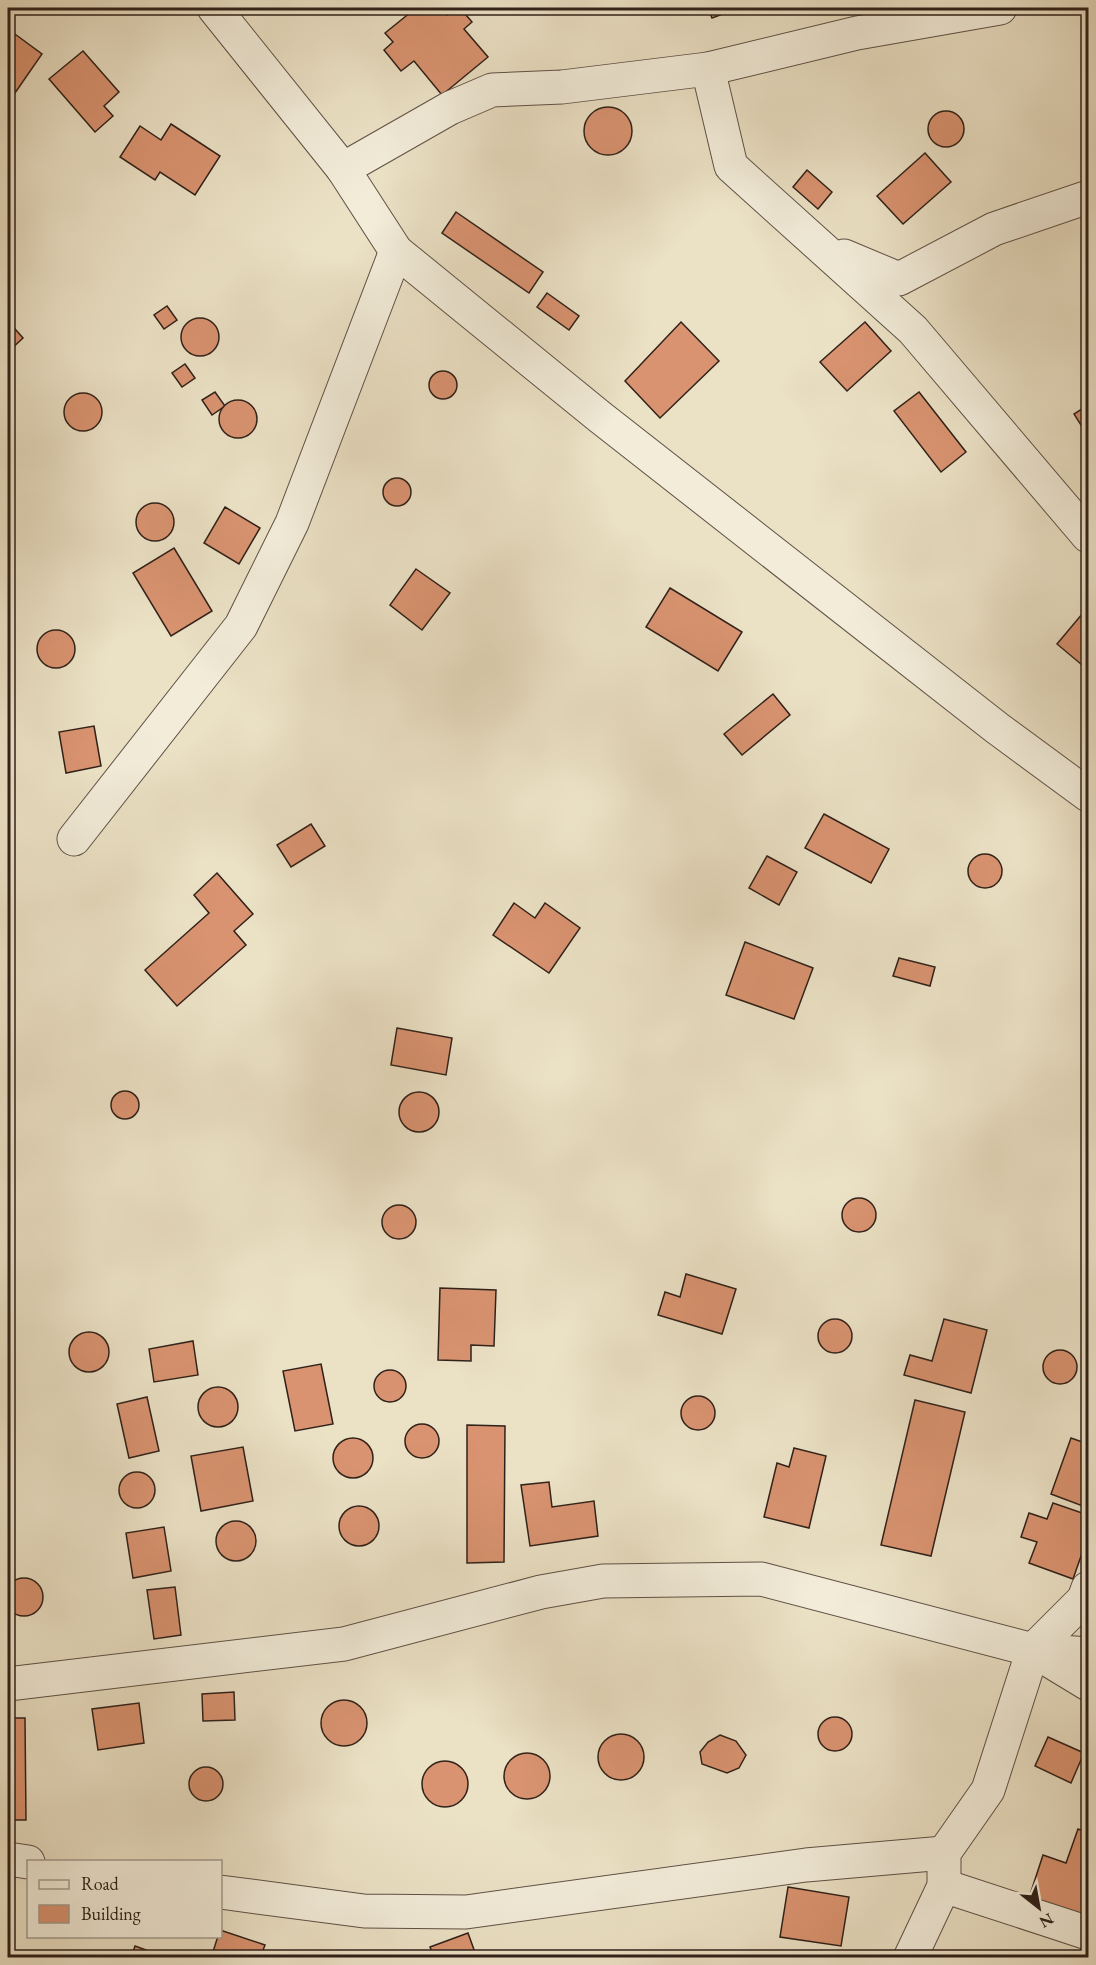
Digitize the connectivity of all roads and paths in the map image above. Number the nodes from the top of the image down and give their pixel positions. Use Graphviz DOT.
graph roads {
  1 [pos="214,8"];
  2 [pos="1000,8"];
  3 [pos="708,69"];
  4 [pos="343,169"];
  5 [pos="1089,197"];
  6 [pos="826,249"];
  7 [pos="396,250"];
  8 [pos="1089,536"];
  9 [pos="1089,795"];
  10 [pos="74,839"];
  11 [pos="1089,1588"];
  12 [pos="1033,1650"];
  13 [pos="1089,1654"];
  14 [pos="8,1684"];
  15 [pos="1089,1684"];
  16 [pos="944,1853"];
  17 [pos="8,1859"];
  18 [pos="27,1862"];
  19 [pos="944,1886"];
  20 [pos="222,1892"];
  21 [pos="1089,1933"];
  22 [pos="910,1958"];
  1 -- 4 [label="street"];
  2 -- 3 [label="street"];
  3 -- 4 [label="street"];
  3 -- 6 [label="street"];
  4 -- 7 [label="street"];
  5 -- 6 [label="street"];
  6 -- 8 [label="street"];
  7 -- 9 [label="street"];
  7 -- 10 [label="street"];
  11 -- 12 [label="street"];
  12 -- 13 [label="street"];
  12 -- 14 [label="street"];
  12 -- 15 [label="street"];
  12 -- 16 [label="street"];
  16 -- 19 [label="street"];
  16 -- 20 [label="street"];
  17 -- 18 [label="street"];
  19 -- 21 [label="street"];
  19 -- 22 [label="street"];
}
